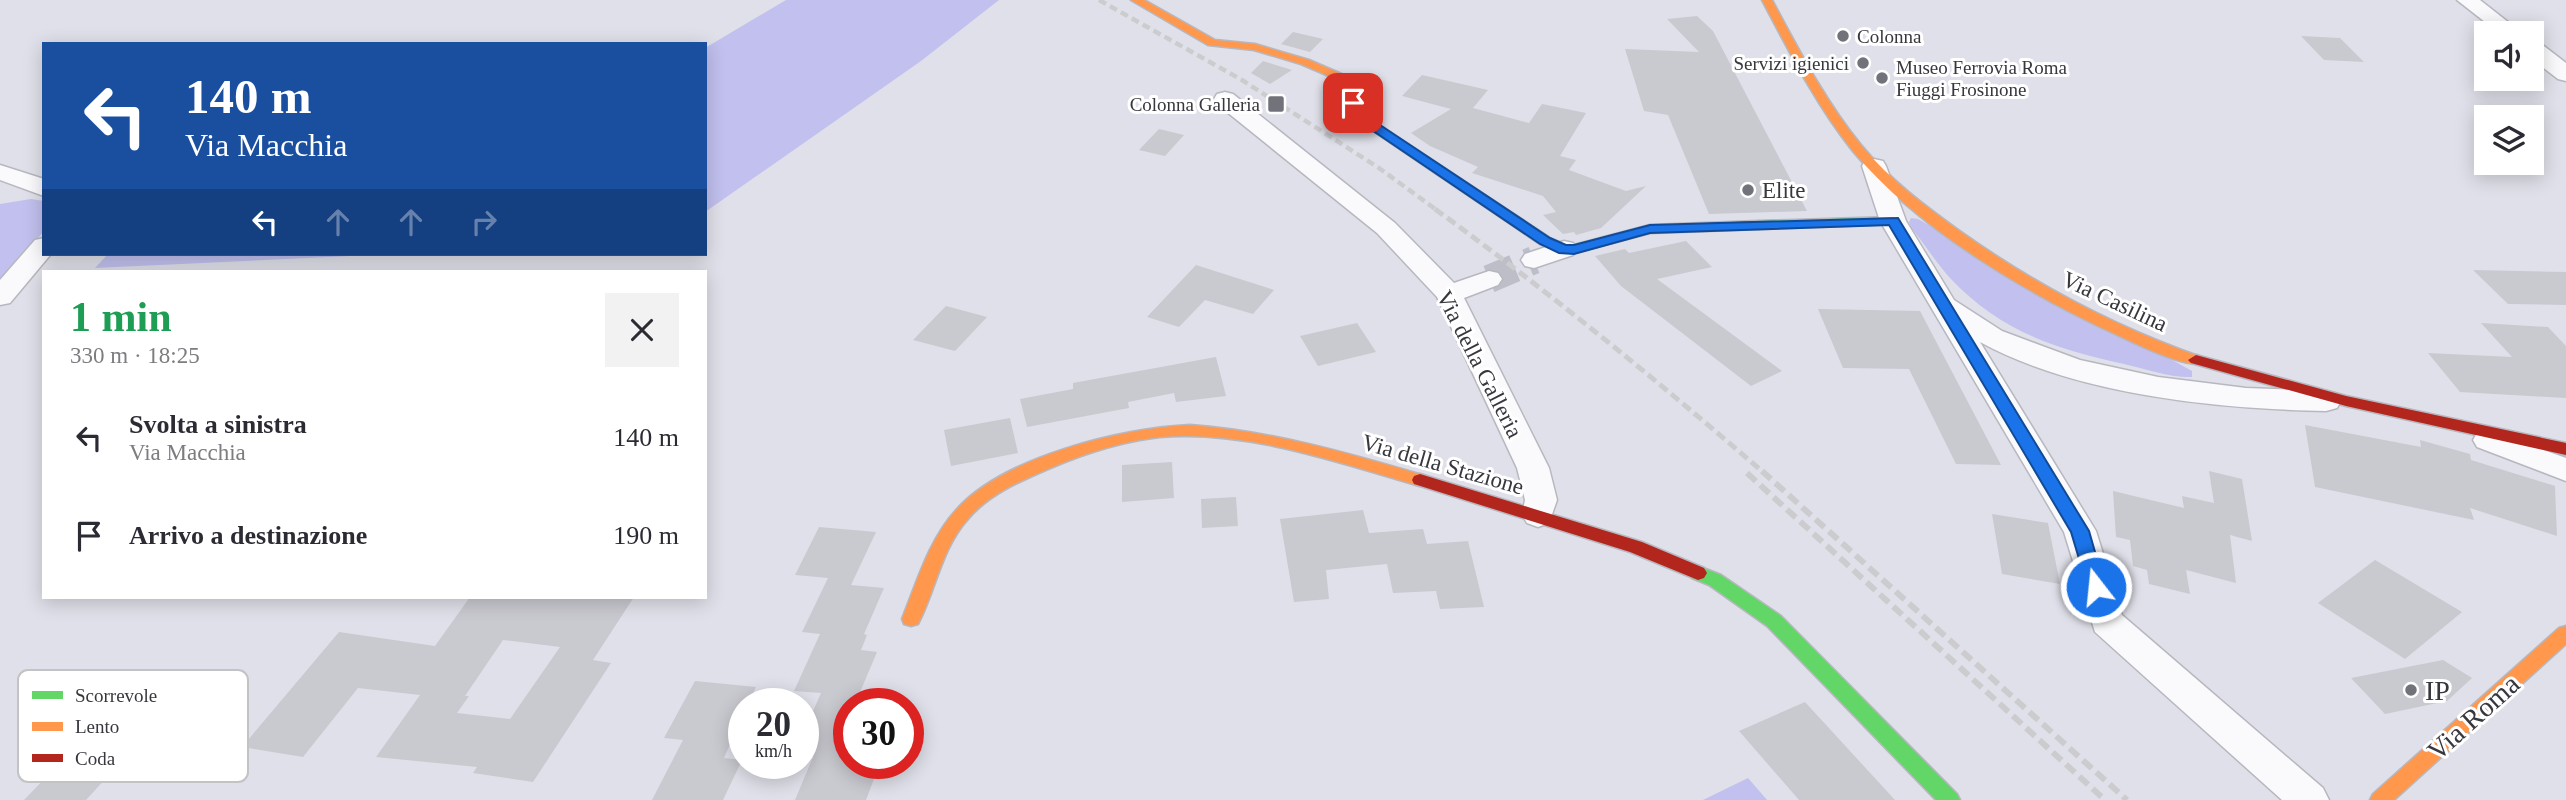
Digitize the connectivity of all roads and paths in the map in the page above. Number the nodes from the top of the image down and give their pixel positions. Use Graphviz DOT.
graph roads {
  1 [pos="1136,0"];
  2 [pos="1767,0"];
  3 [pos="2467,0"];
  4 [pos="2496,21"];
  5 [pos="2544,57"];
  6 [pos="2566,74"];
  7 [pos="1225,99"];
  8 [pos="1874,166"];
  9 [pos="0,172"];
  10 [pos="42,189"];
  11 [pos="42,190"];
  12 [pos="0,196"];
  13 [pos="1893,221"];
  14 [pos="42,248"];
  15 [pos="1564,250"];
  16 [pos="1534,260"];
  17 [pos="1489,279"];
  18 [pos="1449,294"];
  19 [pos="0,297"];
  20 [pos="1943,303"];
  21 [pos="2347,401"];
  22 [pos="2422,418"];
  23 [pos="2566,449"];
  24 [pos="2566,470"];
  25 [pos="1538,515"];
  26 [pos="911,618"];
  27 [pos="2566,633"];
  28 [pos="1950,800"];
  29 [pos="2309,800"];
  30 [pos="2380,800"];
  1 -- 15 [label="street"];
  2 -- 8 [label="street, Via Casilina"];
  3 -- 4 [label="street"];
  5 -- 6 [label="street"];
  7 -- 18 [label="street, Via della Galleria"];
  8 -- 13 [label="street"];
  8 -- 21 [label="street, Via Casilina"];
  9 -- 10 [label="street"];
  11 -- 12 [label="street"];
  13 -- 15 [label="street"];
  13 -- 20 [label="street"];
  14 -- 19 [label="street"];
  15 -- 16 [label="street"];
  17 -- 18 [label="street"];
  18 -- 25 [label="street, Via della Galleria"];
  20 -- 21 [label="street"];
  20 -- 29 [label="street"];
  21 -- 22 [label="street, Via Casilina"];
  22 -- 23 [label="street, Via Casilina"];
  22 -- 24 [label="street"];
  25 -- 26 [label="street, Via della Stazione"];
  25 -- 28 [label="street, Via della Stazione"];
  27 -- 30 [label="street, Via Roma"];
}
